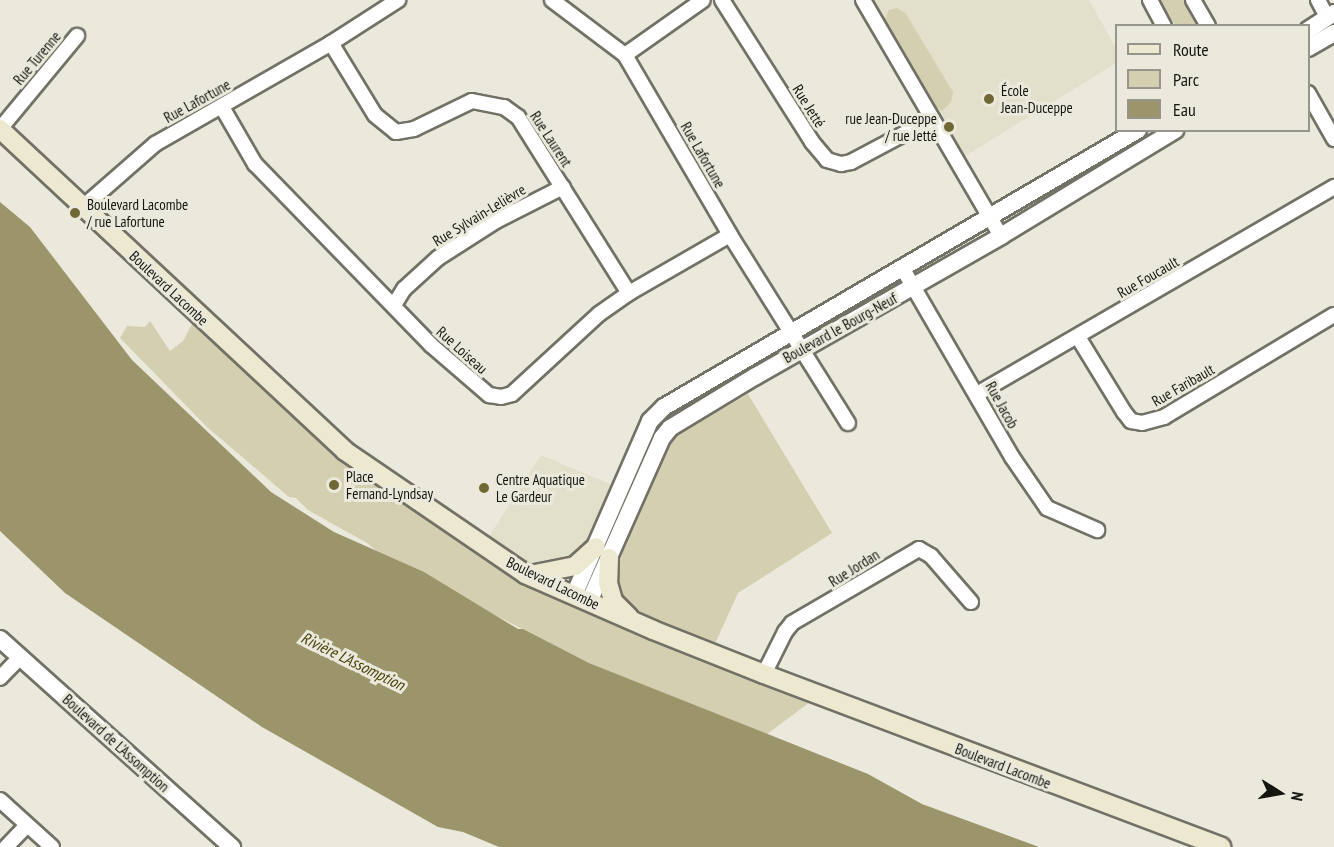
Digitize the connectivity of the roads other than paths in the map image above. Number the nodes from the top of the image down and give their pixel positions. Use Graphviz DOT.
graph roads {
  1 [pos="398,0"];
  2 [pos="552,0"];
  3 [pos="703,0"];
  4 [pos="722,0"];
  5 [pos="863,0"];
  6 [pos="1149,0"];
  7 [pos="1193,0"];
  8 [pos="1318,0"];
  9 [pos="1331,15"];
  10 [pos="1163,24"];
  11 [pos="1207,24"];
  12 [pos="1310,29"];
  13 [pos="1334,33"];
  14 [pos="77,36"];
  15 [pos="331,43"];
  16 [pos="1310,47"];
  17 [pos="625,55"];
  18 [pos="1310,97"];
  19 [pos="222,107"];
  20 [pos="932,119"];
  21 [pos="0,129"];
  22 [pos="1135,132"];
  23 [pos="1172,132"];
  24 [pos="1334,139"];
  25 [pos="563,187"];
  26 [pos="1334,187"];
  27 [pos="84,207"];
  28 [pos="990,219"];
  29 [pos="730,235"];
  30 [pos="1001,237"];
  31 [pos="903,269"];
  32 [pos="914,287"];
  33 [pos="629,293"];
  34 [pos="393,306"];
  35 [pos="1334,315"];
  36 [pos="791,334"];
  37 [pos="1078,337"];
  38 [pos="801,350"];
  39 [pos="977,394"];
  40 [pos="848,423"];
  41 [pos="1097,530"];
  42 [pos="602,553"];
  43 [pos="529,575"];
  44 [pos="582,598"];
  45 [pos="971,602"];
  46 [pos="635,622"];
  47 [pos="0,639"];
  48 [pos="20,657"];
  49 [pos="764,674"];
  50 [pos="0,678"];
  51 [pos="0,800"];
  52 [pos="27,825"];
  53 [pos="6,847"];
  54 [pos="52,847"];
  55 [pos="232,847"];
  56 [pos="1221,847"];
  1 -- 15 [label="street, Rue Lafortune"];
  2 -- 17 [label="street, Rue Lafortune"];
  3 -- 17 [label="street"];
  4 -- 20 [label="street, Rue Jetté"];
  5 -- 20 [label="street"];
  6 -- 10 [label="street"];
  7 -- 11 [label="street"];
  8 -- 9 [label="street"];
  9 -- 12 [label="street"];
  13 -- 16 [label="street"];
  14 -- 21 [label="street, Rue Turenne"];
  15 -- 19 [label="street, Rue Lafortune"];
  15 -- 25 [label="street, Rue Laurent"];
  17 -- 29 [label="street, Rue Lafortune"];
  18 -- 24 [label="street"];
  19 -- 27 [label="street, Rue Lafortune"];
  19 -- 34 [label="street, Rue Loiseau"];
  20 -- 28 [label="street"];
  21 -- 27 [label="main road, Boulevard Lacombe"];
  22 -- 28 [label="street, Boulevard le Bourg-Neuf"];
  23 -- 30 [label="street, Boulevard le Bourg-Neuf"];
  25 -- 33 [label="street, Rue Laurent"];
  25 -- 34 [label="street, Rue Sylvain-Lelièvre"];
  26 -- 37 [label="street, Rue Foucault"];
  27 -- 43 [label="main road, Boulevard Lacombe"];
  28 -- 30 [label="street"];
  28 -- 31 [label="street, Boulevard le Bourg-Neuf"];
  29 -- 33 [label="street, Rue Loiseau"];
  29 -- 36 [label="street, Rue Lafortune"];
  30 -- 32 [label="street, Boulevard le Bourg-Neuf"];
  31 -- 32 [label="street, Rue Jacob"];
  31 -- 36 [label="street, Boulevard le Bourg-Neuf"];
  32 -- 38 [label="street, Boulevard le Bourg-Neuf"];
  32 -- 39 [label="street, Rue Jacob"];
  33 -- 34 [label="street, Rue Loiseau"];
  35 -- 37 [label="street, Rue Faribault"];
  36 -- 38 [label="street, Rue Lafortune"];
  36 -- 42 [label="street, Boulevard le Bourg-Neuf"];
  37 -- 39 [label="street, Rue Foucault"];
  38 -- 40 [label="street, Rue Lafortune"];
  38 -- 42 [label="street, Boulevard le Bourg-Neuf"];
  39 -- 41 [label="street, Rue Jacob"];
  42 -- 43 [label="main road"];
  42 -- 44 [label="street, Boulevard le Bourg-Neuf"];
  42 -- 46 [label="main road"];
  43 -- 44 [label="main road, Boulevard Lacombe"];
  44 -- 46 [label="main road, Boulevard Lacombe"];
  45 -- 49 [label="street, Rue Jordan"];
  46 -- 49 [label="main road, Boulevard Lacombe"];
  47 -- 48 [label="street, Boulevard de L'Assomption"];
  48 -- 50 [label="street"];
  48 -- 55 [label="street, Boulevard de L'Assomption"];
  49 -- 56 [label="main road, Boulevard Lacombe"];
  51 -- 52 [label="street"];
  52 -- 53 [label="street"];
  52 -- 54 [label="street"];
}
